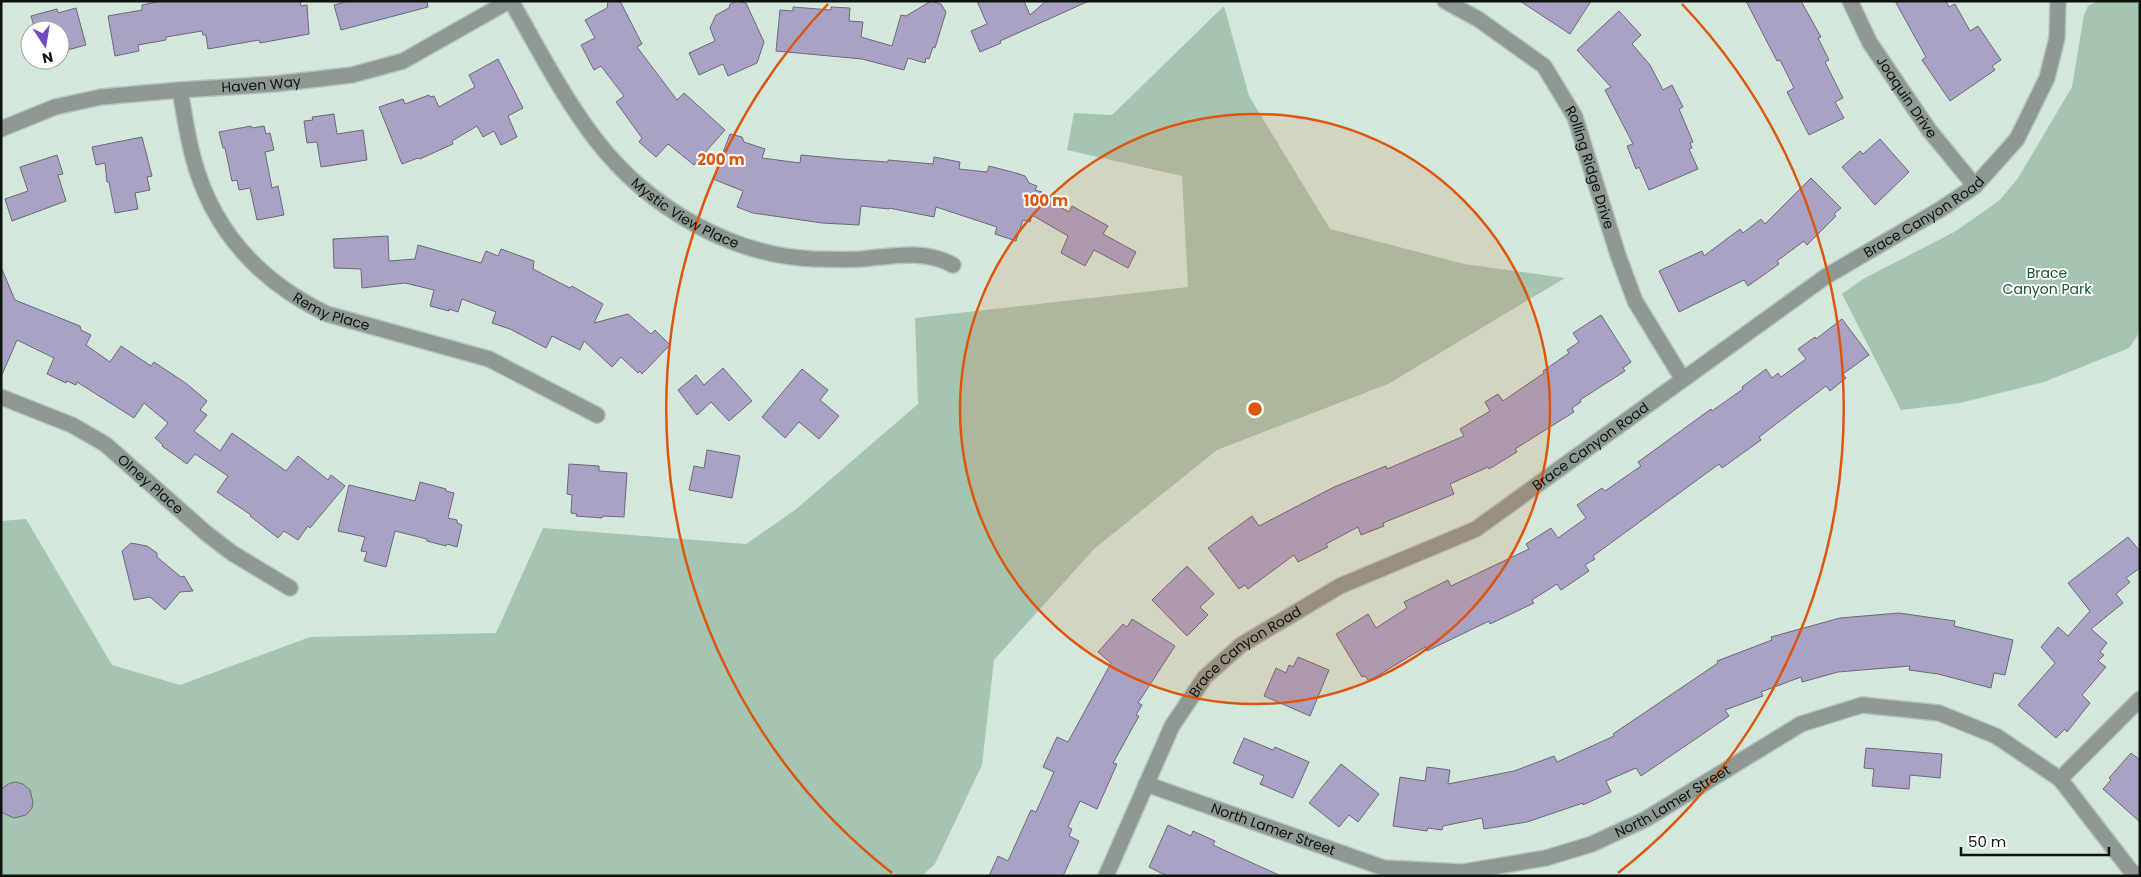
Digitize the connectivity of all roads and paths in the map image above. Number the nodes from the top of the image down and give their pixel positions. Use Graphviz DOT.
graph roads {
  1 [pos="510,1"];
  2 [pos="1445,1"];
  3 [pos="1850,1"];
  4 [pos="2058,1"];
  5 [pos="180,90"];
  6 [pos="1,129"];
  7 [pos="1975,186"];
  8 [pos="953,265"];
  9 [pos="1682,378"];
  10 [pos="1,397"];
  11 [pos="597,415"];
  12 [pos="290,588"];
  13 [pos="2140,700"];
  14 [pos="2060,779"];
  15 [pos="1146,784"];
  16 [pos="1106,876"];
  17 [pos="2139,876"];
  1 -- 5 [label="street, Haven Way"];
  1 -- 8 [label="street, Mystic View Place"];
  2 -- 9 [label="street, Rolling Ridge Drive"];
  3 -- 7 [label="street, Joaquin Drive"];
  4 -- 7 [label="street, Brace Canyon Road"];
  5 -- 6 [label="street, Haven Way"];
  5 -- 11 [label="street, Remy Place"];
  7 -- 9 [label="street, Brace Canyon Road"];
  9 -- 15 [label="street, Brace Canyon Road"];
  10 -- 12 [label="street, Olney Place"];
  13 -- 14 [label="street"];
  14 -- 15 [label="street, North Lamer Street"];
  14 -- 17 [label="street, North Lamer Street"];
  15 -- 16 [label="street, Brace Canyon Road"];
}
